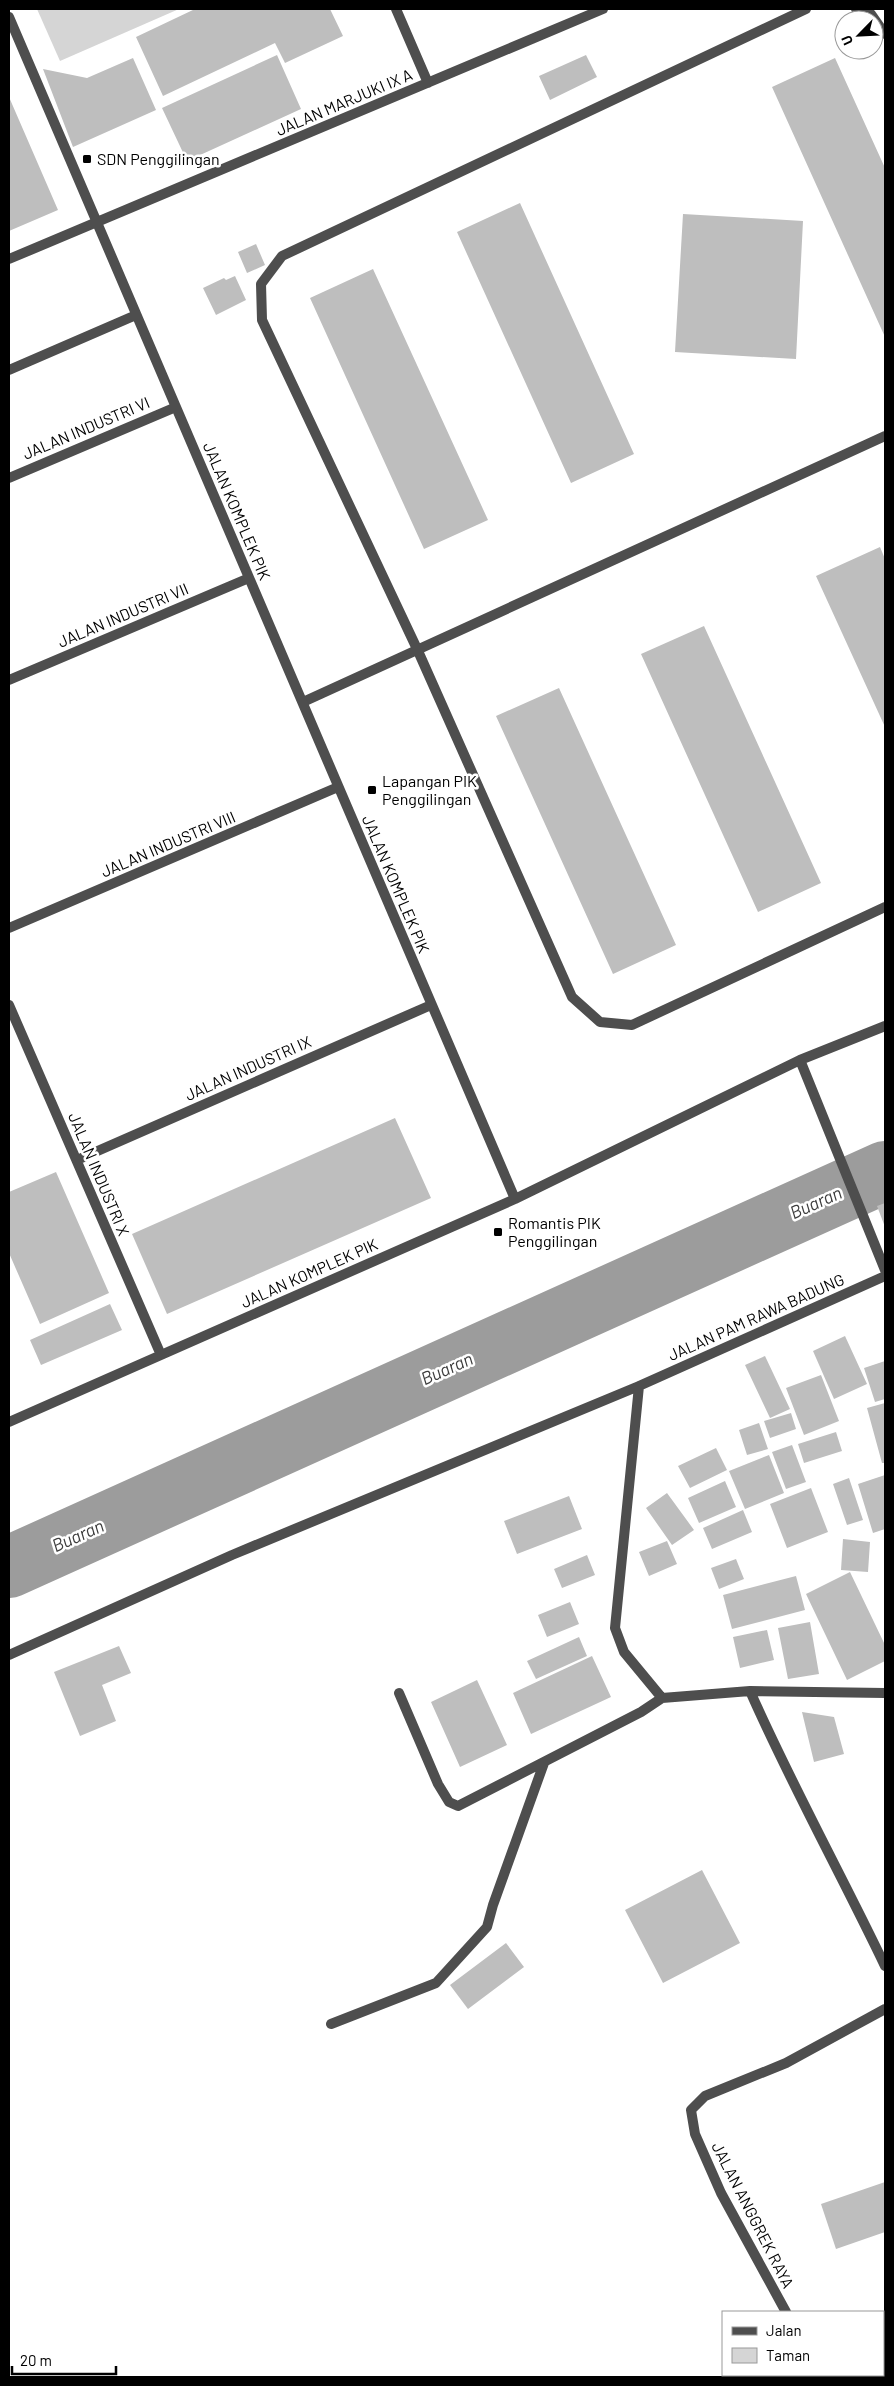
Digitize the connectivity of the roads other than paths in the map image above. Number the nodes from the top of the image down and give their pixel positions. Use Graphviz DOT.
graph roads {
  1 [pos="396,9"];
  2 [pos="603,9"];
  3 [pos="806,9"];
  4 [pos="856,9"];
  5 [pos="9,17"];
  6 [pos="885,34"];
  7 [pos="428,83"];
  8 [pos="97,222"];
  9 [pos="9,259"];
  10 [pos="136,315"];
  11 [pos="9,370"];
  12 [pos="176,406"];
  13 [pos="885,436"];
  14 [pos="9,478"];
  15 [pos="249,578"];
  16 [pos="418,651"];
  17 [pos="9,680"];
  18 [pos="302,702"];
  19 [pos="338,787"];
  20 [pos="885,908"];
  21 [pos="9,928"];
  22 [pos="9,1005"];
  23 [pos="432,1005"];
  24 [pos="885,1026"];
  25 [pos="800,1060"];
  26 [pos="78,1160"];
  27 [pos="515,1199"];
  28 [pos="885,1270"];
  29 [pos="885,1276"];
  30 [pos="161,1355"];
  31 [pos="639,1386"];
  32 [pos="9,1422"];
  33 [pos="9,1655"];
  34 [pos="750,1691"];
  35 [pos="399,1693"];
  36 [pos="885,1694"];
  37 [pos="662,1698"];
  38 [pos="544,1763"];
  39 [pos="885,1966"];
  40 [pos="885,2009"];
  41 [pos="331,2024"];
  42 [pos="785,2311"];
  1 -- 7 [label="street"];
  2 -- 7 [label="street, JALAN MARJUKI IX A"];
  3 -- 16 [label="street"];
  4 -- 6 [label="street"];
  5 -- 8 [label="street, JALAN KOMPLEK PIK"];
  7 -- 8 [label="street, JALAN MARJUKI IX A"];
  8 -- 9 [label="street, JALAN MARJUKI IX A"];
  8 -- 10 [label="street, JALAN KOMPLEK PIK"];
  10 -- 11 [label="street"];
  10 -- 12 [label="street, JALAN KOMPLEK PIK"];
  12 -- 14 [label="street, JALAN INDUSTRI VI"];
  12 -- 15 [label="street, JALAN KOMPLEK PIK"];
  13 -- 16 [label="street"];
  15 -- 17 [label="street, JALAN INDUSTRI VII"];
  15 -- 18 [label="street, JALAN KOMPLEK PIK"];
  16 -- 18 [label="street"];
  16 -- 20 [label="street"];
  18 -- 19 [label="street, JALAN KOMPLEK PIK"];
  19 -- 21 [label="street, JALAN INDUSTRI VIII"];
  19 -- 23 [label="street, JALAN KOMPLEK PIK"];
  22 -- 26 [label="street, JALAN INDUSTRI X"];
  23 -- 26 [label="street, JALAN INDUSTRI IX"];
  23 -- 27 [label="street, JALAN KOMPLEK PIK"];
  24 -- 25 [label="street"];
  25 -- 27 [label="street"];
  25 -- 28 [label="street"];
  26 -- 30 [label="street, JALAN INDUSTRI X"];
  27 -- 30 [label="street, JALAN KOMPLEK PIK"];
  29 -- 31 [label="street, JALAN PAM RAWA BADUNG"];
  30 -- 32 [label="street, JALAN KOMPLEK PIK"];
  31 -- 33 [label="street, JALAN PAM RAWA BADUNG"];
  31 -- 37 [label="street"];
  34 -- 36 [label="street"];
  34 -- 37 [label="street"];
  34 -- 39 [label="street"];
  35 -- 38 [label="street"];
  37 -- 38 [label="street"];
  38 -- 41 [label="street"];
  40 -- 42 [label="street, JALAN ANGGREK RAYA"];
}
